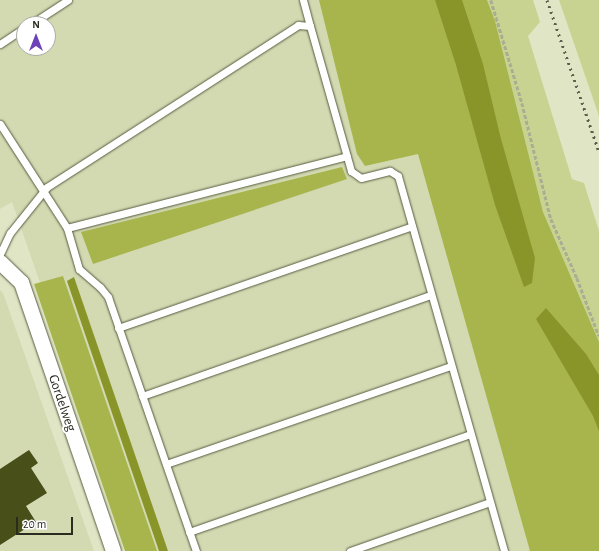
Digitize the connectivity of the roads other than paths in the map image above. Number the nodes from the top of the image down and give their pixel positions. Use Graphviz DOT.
graph roads {
  1 [pos="68,0"];
  2 [pos="303,0"];
  3 [pos="43,16"];
  4 [pos="310,26"];
  5 [pos="16,33"];
  6 [pos="0,44"];
  7 [pos="1,128"];
  8 [pos="347,156"];
  9 [pos="44,192"];
  10 [pos="412,226"];
  11 [pos="68,228"];
  12 [pos="0,254"];
  13 [pos="0,262"];
  14 [pos="431,295"];
  15 [pos="118,328"];
  16 [pos="451,366"];
  17 [pos="142,396"];
  18 [pos="470,434"];
  19 [pos="166,464"];
  20 [pos="490,502"];
  21 [pos="189,532"];
  22 [pos="113,551"];
  23 [pos="196,551"];
  24 [pos="350,551"];
  25 [pos="504,551"];
  1 -- 3 [label="lane"];
  2 -- 4 [label="lane"];
  4 -- 8 [label="lane"];
  4 -- 9 [label="lane"];
  5 -- 6 [label="lane"];
  7 -- 9 [label="lane"];
  8 -- 10 [label="lane"];
  8 -- 11 [label="lane"];
  9 -- 11 [label="lane"];
  9 -- 12 [label="lane"];
  10 -- 14 [label="lane"];
  10 -- 15 [label="lane"];
  11 -- 15 [label="lane"];
  13 -- 22 [label="street, Gordelweg"];
  14 -- 16 [label="lane"];
  14 -- 17 [label="lane"];
  15 -- 17 [label="lane"];
  16 -- 18 [label="lane"];
  16 -- 19 [label="lane"];
  17 -- 19 [label="lane"];
  18 -- 20 [label="lane"];
  18 -- 21 [label="lane"];
  19 -- 21 [label="lane"];
  20 -- 24 [label="lane"];
  20 -- 25 [label="lane"];
  21 -- 23 [label="lane"];
}
